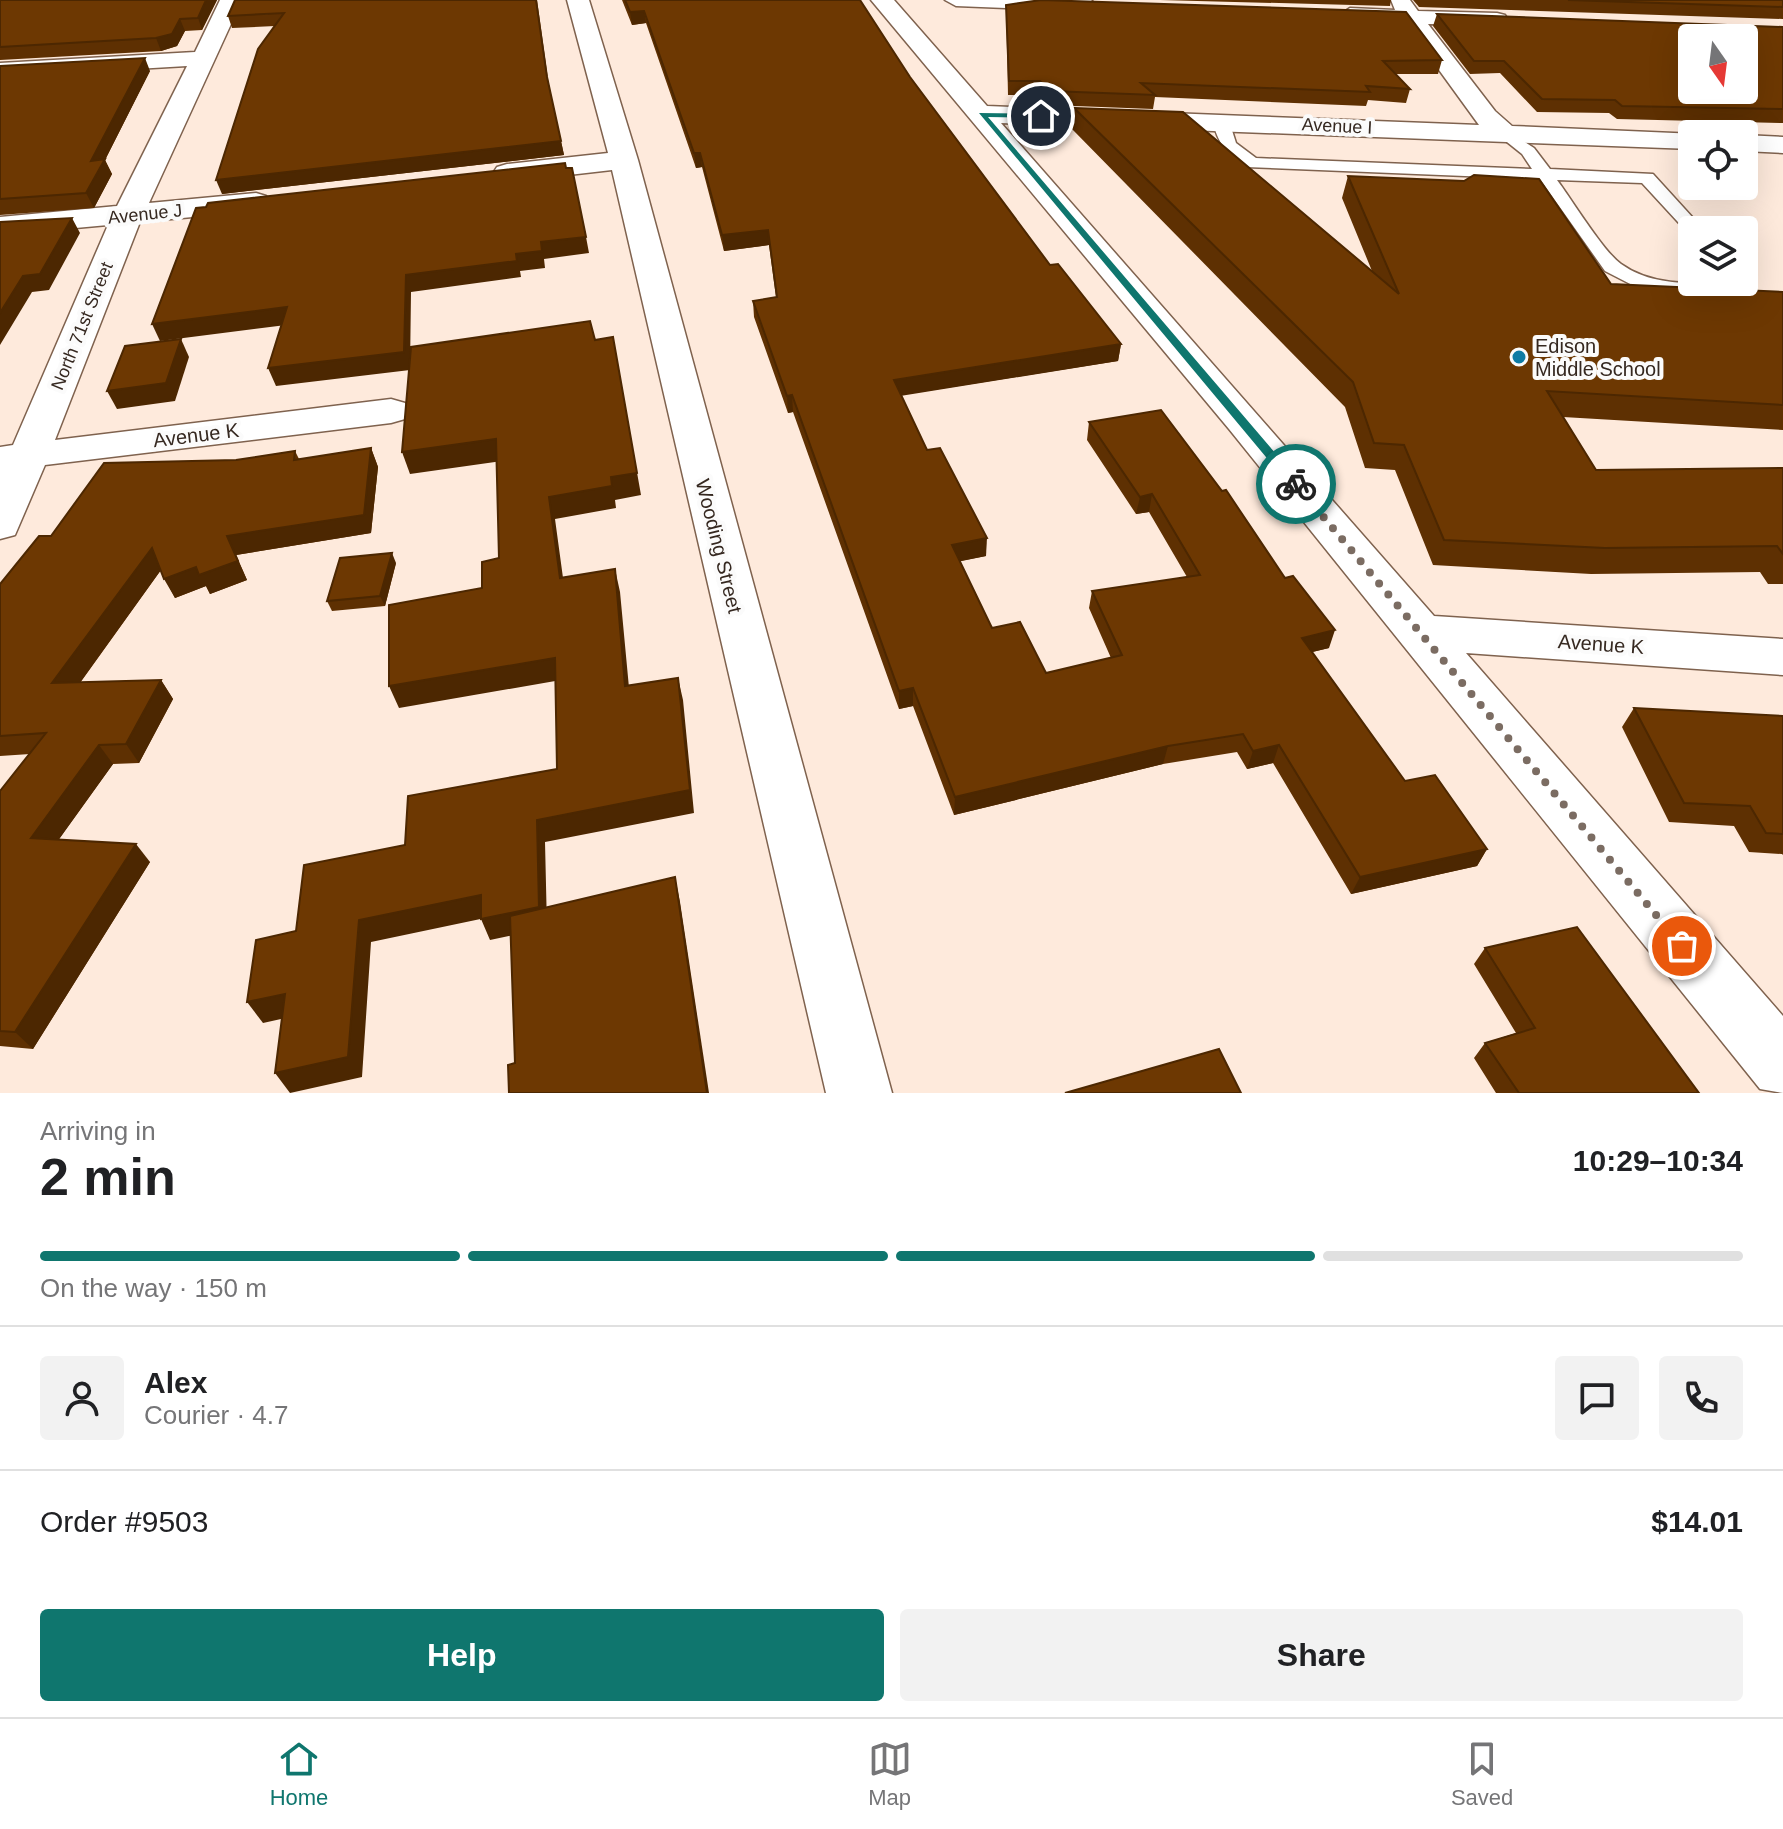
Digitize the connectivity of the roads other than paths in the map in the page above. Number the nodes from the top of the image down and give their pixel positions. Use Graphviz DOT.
graph roads {
  1 [pos="231,0"];
  2 [pos="578,0"];
  3 [pos="882,0"];
  4 [pos="956,0"];
  5 [pos="1113,6"];
  6 [pos="1405,9"];
  7 [pos="1333,14"];
  8 [pos="1520,21"];
  9 [pos="206,58"];
  10 [pos="0,70"];
  11 [pos="981,114"];
  12 [pos="1221,121"];
  13 [pos="1505,134"];
  14 [pos="1678,140"];
  15 [pos="1758,144"];
  16 [pos="1783,145"];
  17 [pos="624,160"];
  18 [pos="1546,174"];
  19 [pos="484,176"];
  20 [pos="282,199"];
  21 [pos="1682,216"];
  22 [pos="127,217"];
  23 [pos="0,226"];
  24 [pos="1678,289"];
  25 [pos="391,411"];
  26 [pos="15,457"];
  27 [pos="0,525"];
  28 [pos="1418,632"];
  29 [pos="1783,657"];
  30 [pos="1783,1066"];
  31 [pos="859,1093"];
  1 -- 9 [label="street, North 71st Street"];
  2 -- 17 [label="street, Wooding Street"];
  3 -- 11 [label="street"];
  4 -- 5 [label="street"];
  6 -- 7 [label="street"];
  6 -- 8 [label="street"];
  6 -- 13 [label="street"];
  9 -- 10 [label="street"];
  9 -- 22 [label="street, North 71st Street"];
  11 -- 12 [label="street, Avenue I"];
  11 -- 28 [label="street"];
  12 -- 13 [label="street, Avenue I"];
  12 -- 18 [label="lane"];
  13 -- 14 [label="street, Avenue I"];
  13 -- 18 [label="lane"];
  15 -- 16 [label="street"];
  17 -- 19 [label="street"];
  17 -- 31 [label="street, Wooding Street"];
  18 -- 21 [label="lane"];
  18 -- 24 [label="lane"];
  20 -- 22 [label="street, Avenue J"];
  22 -- 23 [label="street, Avenue J"];
  22 -- 26 [label="street, North 71st Street"];
  25 -- 26 [label="street, Avenue K"];
  26 -- 27 [label="street, North 71st Street"];
  28 -- 29 [label="street, Avenue K"];
  28 -- 30 [label="street"];
}
